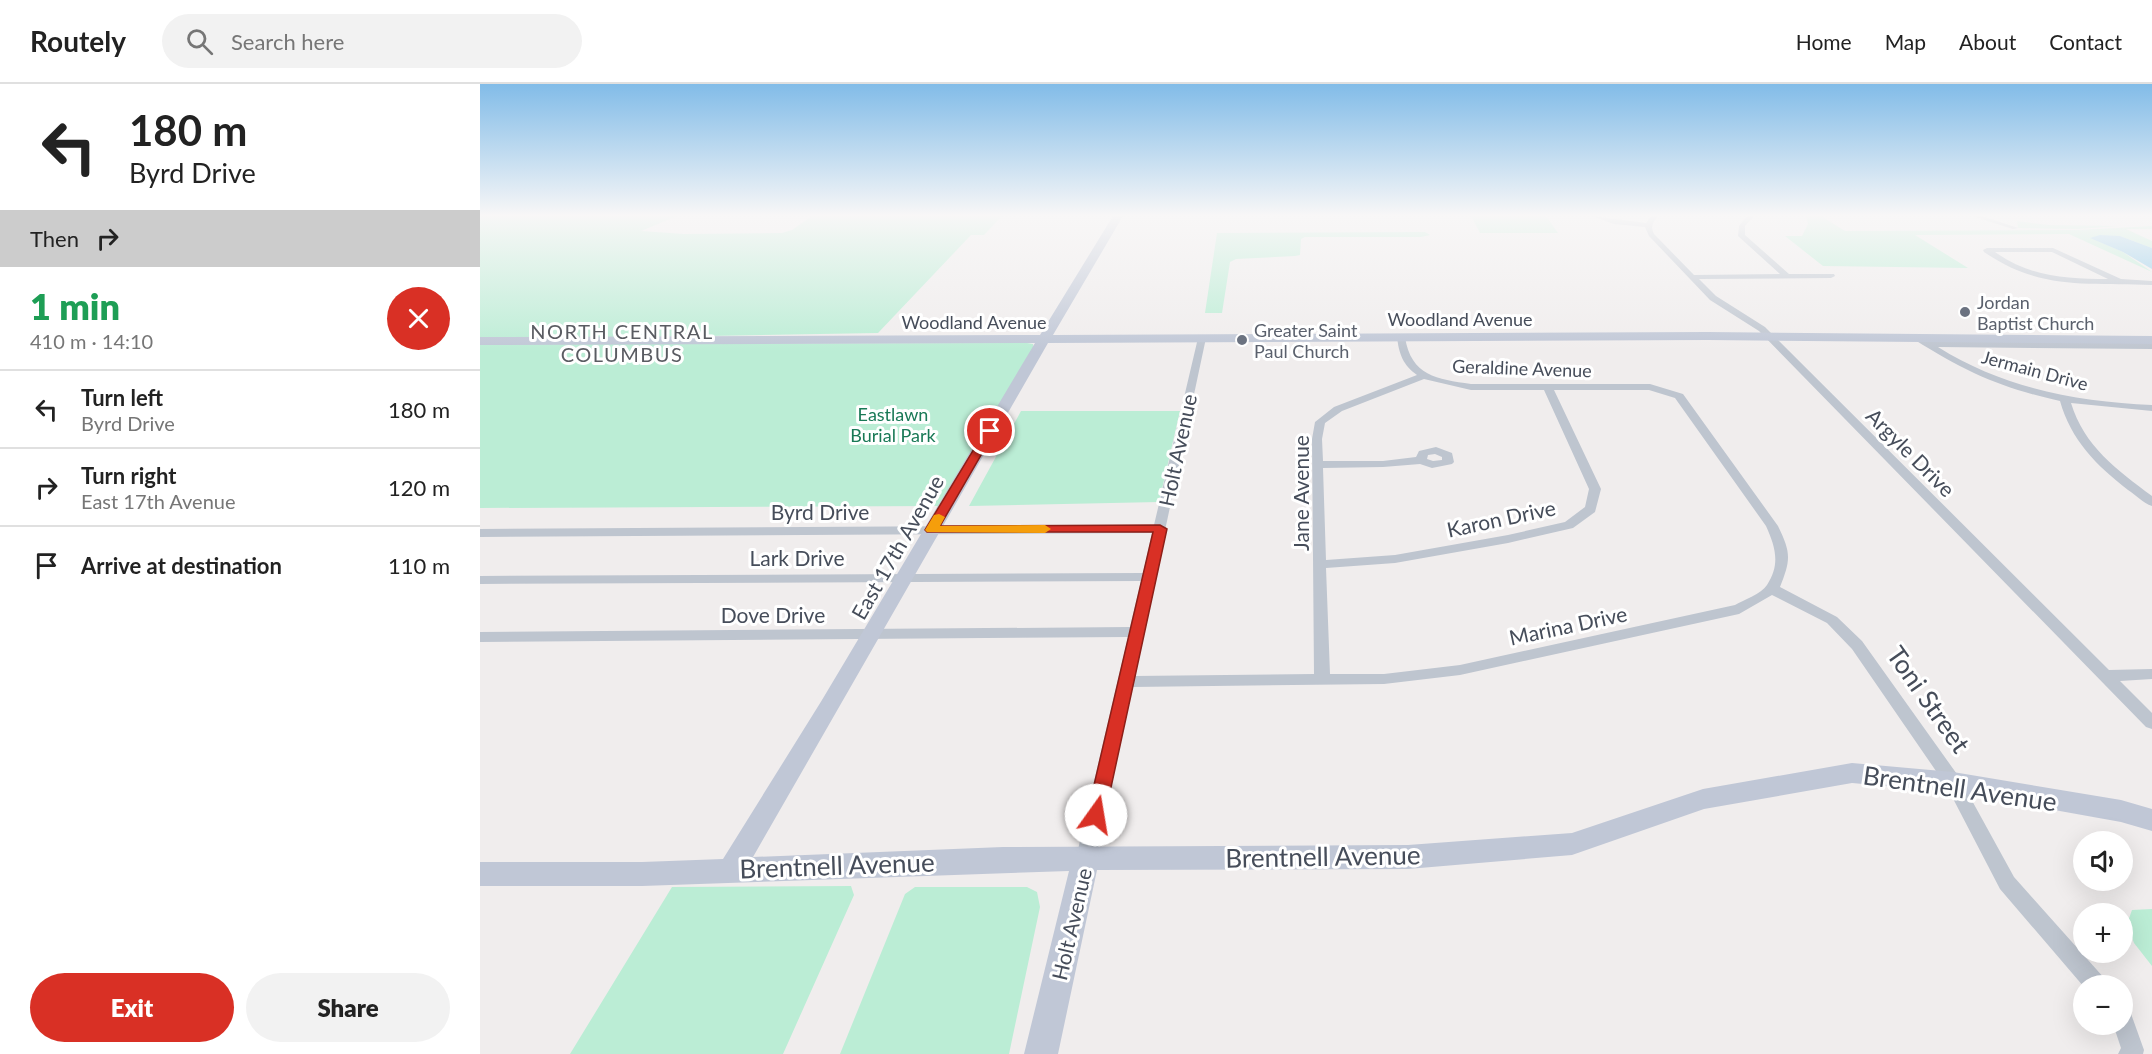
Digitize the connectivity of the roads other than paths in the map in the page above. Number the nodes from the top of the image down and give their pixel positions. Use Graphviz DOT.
graph roads {
  1 [pos="1091,261"];
  2 [pos="1676,261"];
  3 [pos="1770,261"];
  4 [pos="2006,261"];
  5 [pos="2075,261"];
  6 [pos="1787,276"];
  7 [pos="1831,276"];
  8 [pos="1691,277"];
  9 [pos="2120,282"];
  10 [pos="2152,282"];
  11 [pos="1401,337"];
  12 [pos="1769,337"];
  13 [pos="1202,338"];
  14 [pos="1045,339"];
  15 [pos="2152,340"];
  16 [pos="480,341"];
  17 [pos="1922,341"];
  18 [pos="2152,346"];
  19 [pos="1425,376"];
  20 [pos="1548,387"];
  21 [pos="2064,398"];
  22 [pos="2152,408"];
  23 [pos="1421,460"];
  24 [pos="1318,465"];
  25 [pos="2152,502"];
  26 [pos="1160,529"];
  27 [pos="931,530"];
  28 [pos="480,533"];
  29 [pos="1319,564"];
  30 [pos="904,577"];
  31 [pos="1150,577"];
  32 [pos="480,580"];
  33 [pos="1772,589"];
  34 [pos="1138,632"];
  35 [pos="873,635"];
  36 [pos="480,636"];
  37 [pos="2152,674"];
  38 [pos="2105,676"];
  39 [pos="1322,680"];
  40 [pos="1127,682"];
  41 [pos="2152,723"];
  42 [pos="1953,782"];
  43 [pos="2152,820"];
  44 [pos="1086,858"];
  45 [pos="732,868"];
  46 [pos="480,874"];
  47 [pos="2087,975"];
  48 [pos="2129,1035"];
  49 [pos="2132,1052"];
  50 [pos="1041,1054"];
  1 -- 14 [label="street, East 17th Avenue"];
  2 -- 8 [label="street, Argyle Drive"];
  3 -- 6 [label="street"];
  4 -- 9 [label="street"];
  5 -- 9 [label="street"];
  6 -- 7 [label="street"];
  6 -- 8 [label="street"];
  8 -- 12 [label="street, Argyle Drive"];
  9 -- 10 [label="street"];
  11 -- 12 [label="street, Woodland Avenue"];
  11 -- 13 [label="street, Woodland Avenue"];
  11 -- 19 [label="street, Geraldine Avenue"];
  12 -- 17 [label="street, Woodland Avenue"];
  12 -- 38 [label="street, Argyle Drive"];
  13 -- 14 [label="street, Woodland Avenue"];
  13 -- 26 [label="street, Holt Avenue"];
  14 -- 16 [label="street, Woodland Avenue"];
  14 -- 27 [label="street, East 17th Avenue"];
  15 -- 17 [label="street, Woodland Avenue"];
  17 -- 18 [label="street"];
  17 -- 21 [label="street, Jermain Drive"];
  19 -- 20 [label="street, Geraldine Avenue"];
  19 -- 24 [label="street, Jane Avenue"];
  20 -- 29 [label="street, Karon Drive"];
  20 -- 33 [label="street, Geraldine Avenue"];
  21 -- 22 [label="street, Jermain Drive"];
  21 -- 25 [label="street"];
  23 -- 24 [label="street"];
  24 -- 29 [label="street, Jane Avenue"];
  26 -- 27 [label="street, Byrd Drive"];
  26 -- 31 [label="street, Holt Avenue"];
  27 -- 28 [label="street, Byrd Drive"];
  27 -- 30 [label="street, East 17th Avenue"];
  29 -- 39 [label="street, Jane Avenue"];
  30 -- 31 [label="street, Lark Drive"];
  30 -- 32 [label="street, Lark Drive"];
  30 -- 35 [label="street, East 17th Avenue"];
  31 -- 34 [label="street, Holt Avenue"];
  33 -- 39 [label="street, Marina Drive"];
  33 -- 42 [label="street, Toni Street"];
  34 -- 35 [label="street, Dove Drive"];
  34 -- 40 [label="street, Holt Avenue"];
  35 -- 36 [label="street, Dove Drive"];
  35 -- 45 [label="street, East 17th Avenue"];
  37 -- 38 [label="street"];
  38 -- 41 [label="street, Argyle Drive"];
  39 -- 40 [label="street, Marina Drive"];
  40 -- 44 [label="street, Holt Avenue"];
  42 -- 43 [label="street, Brentnell Avenue"];
  42 -- 44 [label="street, Brentnell Avenue"];
  42 -- 47 [label="street, Toni Street"];
  44 -- 45 [label="street, Brentnell Avenue"];
  44 -- 50 [label="street, Holt Avenue"];
  45 -- 46 [label="street, Brentnell Avenue"];
  48 -- 49 [label="street"];
}
